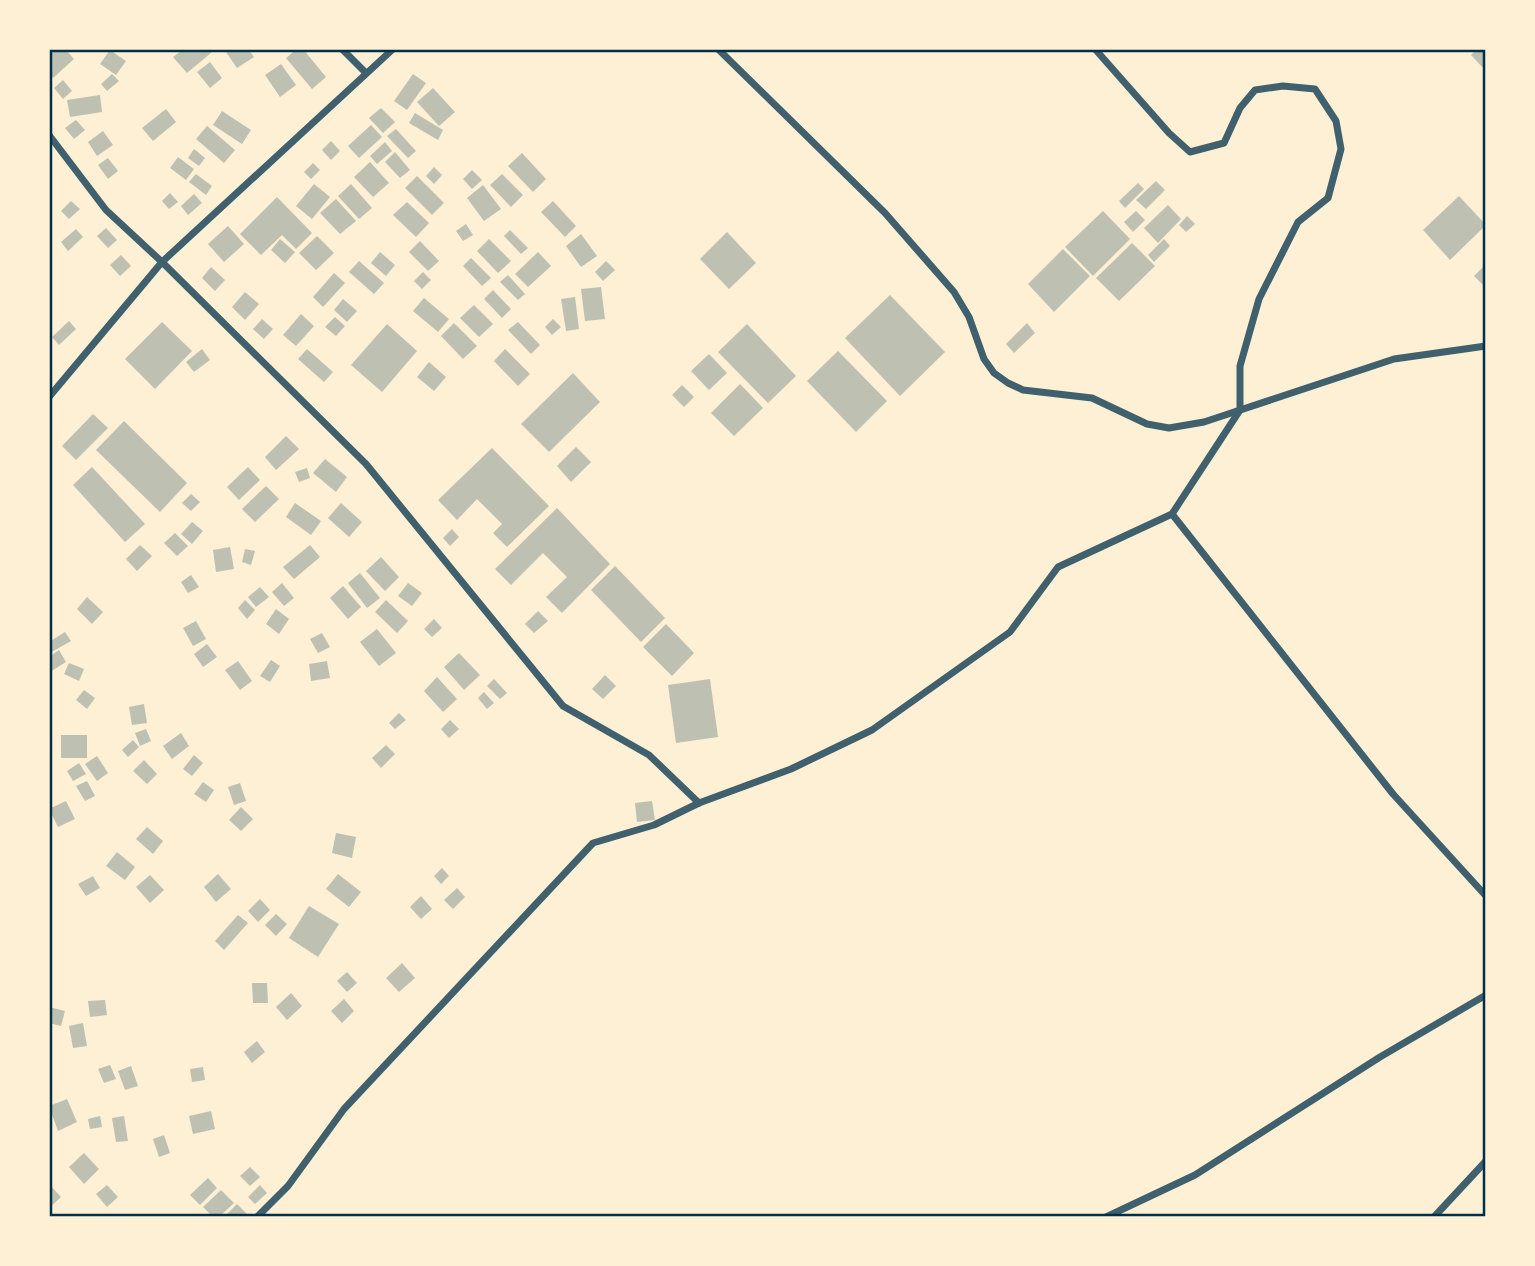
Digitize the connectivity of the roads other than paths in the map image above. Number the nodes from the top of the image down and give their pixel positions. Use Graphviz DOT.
graph roads {
  1 [pos="342,49"];
  2 [pos="393,49"];
  3 [pos="718,49"];
  4 [pos="1095,49"];
  5 [pos="366,73"];
  6 [pos="49,135"];
  7 [pos="162,262"];
  8 [pos="1486,346"];
  9 [pos="49,397"];
  10 [pos="1240,411"];
  11 [pos="1172,514"];
  12 [pos="699,803"];
  13 [pos="1486,896"];
  14 [pos="1486,995"];
  15 [pos="1486,1161"];
  16 [pos="257,1217"];
  17 [pos="1106,1217"];
  18 [pos="1434,1217"];
  1 -- 5 [label="street"];
  2 -- 5 [label="street"];
  3 -- 10 [label="street"];
  4 -- 10 [label="street"];
  5 -- 7 [label="street"];
  6 -- 7 [label="street"];
  7 -- 9 [label="street"];
  7 -- 12 [label="street"];
  8 -- 10 [label="street"];
  10 -- 11 [label="street"];
  11 -- 12 [label="street"];
  11 -- 13 [label="street"];
  12 -- 16 [label="street"];
  14 -- 17 [label="street"];
  15 -- 18 [label="street"];
}
